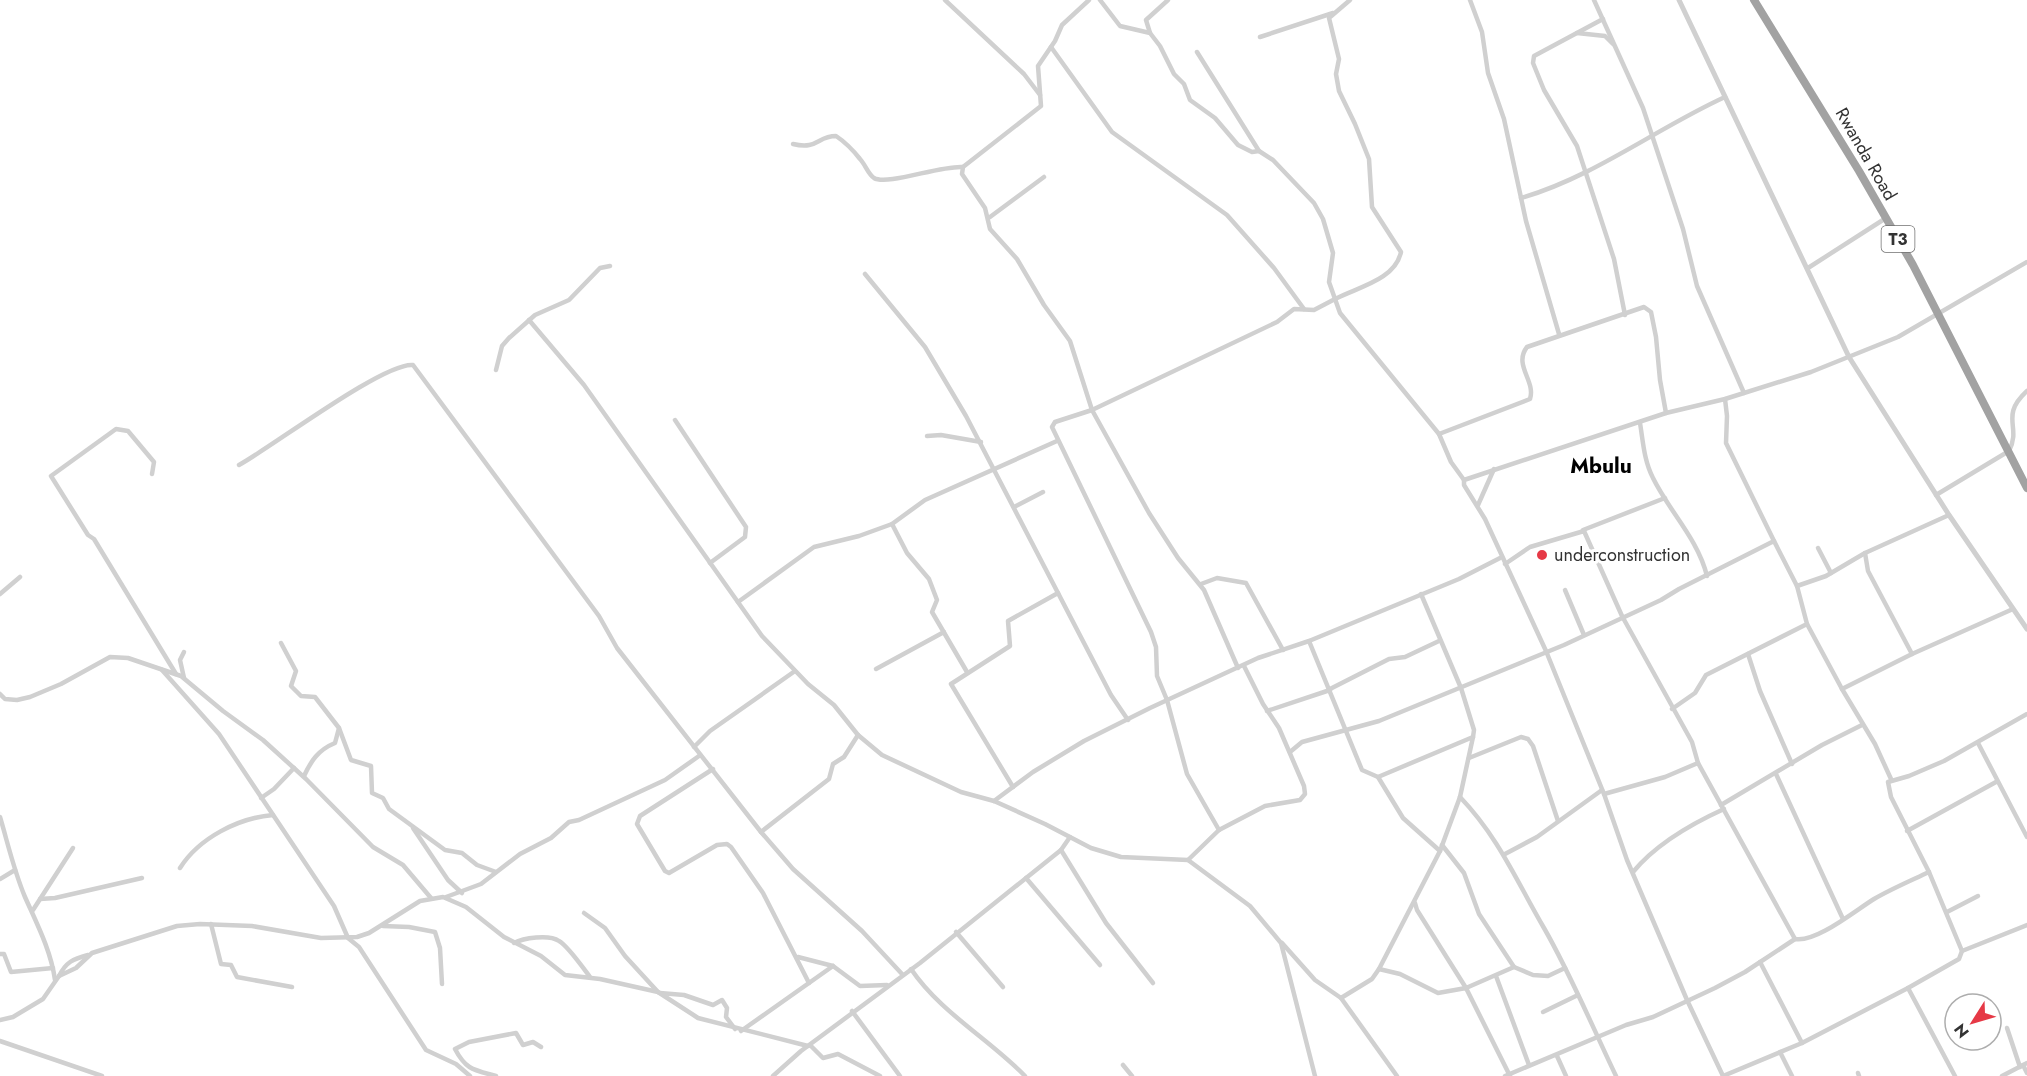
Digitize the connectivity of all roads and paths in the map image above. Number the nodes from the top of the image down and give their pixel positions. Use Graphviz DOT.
graph roads {
  1 [pos="945,0"];
  2 [pos="1089,0"];
  3 [pos="1100,0"];
  4 [pos="1168,0"];
  5 [pos="1350,0"];
  6 [pos="1470,0"];
  7 [pos="1594,0"];
  8 [pos="1679,0"];
  9 [pos="1754,0"];
  10 [pos="1333,13"];
  11 [pos="1603,19"];
  12 [pos="1150,33"];
  13 [pos="1576,33"];
  14 [pos="1260,37"];
  15 [pos="1051,47"];
  16 [pos="1617,48"];
  17 [pos="1197,52"];
  18 [pos="1040,95"];
  19 [pos="1725,97"];
  20 [pos="1652,137"];
  21 [pos="793,144"];
  22 [pos="1259,151"];
  23 [pos="963,166"];
  24 [pos="1586,171"];
  25 [pos="1044,177"];
  26 [pos="1521,198"];
  27 [pos="990,217"];
  28 [pos="1886,219"];
  29 [pos="2027,262"];
  30 [pos="610,266"];
  31 [pos="1808,268"];
  32 [pos="865,274"];
  33 [pos="1335,299"];
  34 [pos="1304,309"];
  35 [pos="1937,312"];
  36 [pos="1625,315"];
  37 [pos="529,320"];
  38 [pos="1559,334"];
  39 [pos="1849,357"];
  40 [pos="496,370"];
  41 [pos="2027,391"];
  42 [pos="1744,393"];
  43 [pos="1725,399"];
  44 [pos="1092,410"];
  45 [pos="1666,413"];
  46 [pos="675,420"];
  47 [pos="1641,423"];
  48 [pos="1439,434"];
  49 [pos="927,436"];
  50 [pos="1057,441"];
  51 [pos="981,442"];
  52 [pos="2009,451"];
  53 [pos="239,465"];
  54 [pos="1494,469"];
  55 [pos="995,470"];
  56 [pos="152,474"];
  57 [pos="1464,480"];
  58 [pos="2027,488"];
  59 [pos="1043,492"];
  60 [pos="1936,495"];
  61 [pos="1665,498"];
  62 [pos="1478,505"];
  63 [pos="1014,507"];
  64 [pos="1949,515"];
  65 [pos="892,524"];
  66 [pos="1583,530"];
  67 [pos="1774,541"];
  68 [pos="1818,548"];
  69 [pos="1865,553"];
  70 [pos="1502,557"];
  71 [pos="710,563"];
  72 [pos="1505,564"];
  73 [pos="1831,573"];
  74 [pos="1707,576"];
  75 [pos="20,577"];
  76 [pos="1201,584"];
  77 [pos="1797,586"];
  78 [pos="1565,590"];
  79 [pos="1058,593"];
  80 [pos="0,594"];
  81 [pos="1421,594"];
  82 [pos="738,602"];
  83 [pos="2013,609"];
  84 [pos="1622,616"];
  85 [pos="1807,624"];
  86 [pos="2027,629"];
  87 [pos="944,632"];
  88 [pos="1584,635"];
  89 [pos="1310,641"];
  90 [pos="1440,641"];
  91 [pos="281,643"];
  92 [pos="1283,650"];
  93 [pos="1546,651"];
  94 [pos="184,652"];
  95 [pos="1748,654"];
  96 [pos="1912,654"];
  97 [pos="1244,666"];
  98 [pos="160,668"];
  99 [pos="1238,668"];
  100 [pos="876,669"];
  101 [pos="795,671"];
  102 [pos="967,672"];
  103 [pos="176,674"];
  104 [pos="184,678"];
  105 [pos="1461,688"];
  106 [pos="1330,689"];
  107 [pos="1842,689"];
  108 [pos="0,694"];
  109 [pos="1167,700"];
  110 [pos="1672,709"];
  111 [pos="1267,711"];
  112 [pos="2027,714"];
  113 [pos="1128,720"];
  114 [pos="1862,725"];
  115 [pos="339,728"];
  116 [pos="1345,731"];
  117 [pos="858,735"];
  118 [pos="1473,737"];
  119 [pos="1978,743"];
  120 [pos="693,747"];
  121 [pos="1290,752"];
  122 [pos="699,756"];
  123 [pos="1469,758"];
  124 [pos="1698,763"];
  125 [pos="1792,764"];
  126 [pos="294,768"];
  127 [pos="713,769"];
  128 [pos="1776,774"];
  129 [pos="304,776"];
  130 [pos="1378,777"];
  131 [pos="1891,779"];
  132 [pos="1996,782"];
  133 [pos="1013,787"];
  134 [pos="1603,792"];
  135 [pos="1460,796"];
  136 [pos="261,798"];
  137 [pos="994,801"];
  138 [pos="1722,807"];
  139 [pos="273,815"];
  140 [pos="0,817"];
  141 [pos="1558,821"];
  142 [pos="411,826"];
  143 [pos="1219,830"];
  144 [pos="1907,831"];
  145 [pos="761,832"];
  146 [pos="1070,837"];
  147 [pos="2027,837"];
  148 [pos="1442,845"];
  149 [pos="73,848"];
  150 [pos="1061,850"];
  151 [pos="1440,851"];
  152 [pos="1505,854"];
  153 [pos="1188,860"];
  154 [pos="180,868"];
  155 [pos="15,870"];
  156 [pos="496,872"];
  157 [pos="1633,872"];
  158 [pos="1929,872"];
  159 [pos="1026,878"];
  160 [pos="0,879"];
  161 [pos="142,879"];
  162 [pos="462,893"];
  163 [pos="1978,896"];
  164 [pos="443,897"];
  165 [pos="430,898"];
  166 [pos="40,899"];
  167 [pos="1415,903"];
  168 [pos="33,910"];
  169 [pos="1947,912"];
  170 [pos="584,913"];
  171 [pos="1843,920"];
  172 [pos="211,924"];
  173 [pos="2027,925"];
  174 [pos="381,926"];
  175 [pos="956,932"];
  176 [pos="348,938"];
  177 [pos="1795,939"];
  178 [pos="514,943"];
  179 [pos="1281,943"];
  180 [pos="1962,951"];
  181 [pos="0,954"];
  182 [pos="88,956"];
  183 [pos="798,957"];
  184 [pos="1760,962"];
  185 [pos="1100,965"];
  186 [pos="833,966"];
  187 [pos="1515,967"];
  188 [pos="53,968"];
  189 [pos="1565,968"];
  190 [pos="911,969"];
  191 [pos="1379,969"];
  192 [pos="902,975"];
  193 [pos="1496,976"];
  194 [pos="590,977"];
  195 [pos="57,978"];
  196 [pos="810,983"];
  197 [pos="1153,983"];
  198 [pos="442,984"];
  199 [pos="886,985"];
  200 [pos="292,987"];
  201 [pos="1003,987"];
  202 [pos="1466,988"];
  203 [pos="1908,988"];
  204 [pos="659,993"];
  205 [pos="1578,995"];
  206 [pos="1341,998"];
  207 [pos="1687,1000"];
  208 [pos="852,1011"];
  209 [pos="1543,1012"];
  210 [pos="0,1020"];
  211 [pos="2007,1028"];
  212 [pos="738,1030"];
  213 [pos="1599,1037"];
  214 [pos="0,1041"];
  215 [pos="1802,1043"];
  216 [pos="809,1045"];
  217 [pos="541,1047"];
  218 [pos="1780,1052"];
  219 [pos="1557,1056"];
  220 [pos="1123,1065"];
  221 [pos="1530,1065"];
  222 [pos="2023,1065"];
  223 [pos="2027,1073"];
  224 [pos="102,1076"];
  225 [pos="470,1076"];
  226 [pos="496,1076"];
  227 [pos="772,1076"];
  228 [pos="880,1076"];
  229 [pos="900,1076"];
  230 [pos="1025,1076"];
  231 [pos="1132,1076"];
  232 [pos="1315,1076"];
  233 [pos="1397,1076"];
  234 [pos="1508,1076"];
  235 [pos="1566,1076"];
  236 [pos="1616,1076"];
  237 [pos="1723,1076"];
  238 [pos="1792,1076"];
  239 [pos="1955,1076"];
  240 [pos="2002,1076"];
  1 -- 18 [label="street"];
  2 -- 15 [label="street"];
  3 -- 12 [label="street"];
  4 -- 12 [label="street"];
  5 -- 10 [label="street"];
  6 -- 26 [label="street"];
  7 -- 11 [label="street"];
  8 -- 19 [label="street"];
  9 -- 28 [label="highway, Rwanda Road / T3"];
  10 -- 14 [label="street"];
  10 -- 33 [label="street"];
  11 -- 13 [label="street"];
  11 -- 16 [label="street"];
  12 -- 22 [label="street"];
  13 -- 16 [label="street"];
  13 -- 24 [label="street"];
  15 -- 18 [label="street"];
  15 -- 34 [label="street"];
  16 -- 20 [label="street"];
  17 -- 22 [label="street"];
  18 -- 23 [label="street"];
  19 -- 20 [label="street"];
  19 -- 31 [label="street"];
  20 -- 24 [label="street"];
  20 -- 42 [label="street"];
  21 -- 23 [label="street"];
  22 -- 33 [label="street"];
  23 -- 27 [label="street"];
  24 -- 26 [label="street"];
  24 -- 36 [label="street"];
  25 -- 27 [label="street"];
  26 -- 38 [label="street"];
  27 -- 44 [label="street"];
  28 -- 31 [label="street"];
  28 -- 35 [label="highway, Rwanda Road / T3"];
  29 -- 35 [label="street"];
  30 -- 37 [label="street"];
  31 -- 39 [label="street"];
  32 -- 51 [label="street"];
  33 -- 34 [label="street"];
  33 -- 48 [label="street"];
  34 -- 44 [label="street"];
  35 -- 39 [label="street"];
  35 -- 52 [label="highway, Rwanda Road / T3"];
  36 -- 38 [label="street"];
  36 -- 45 [label="street"];
  37 -- 40 [label="street"];
  37 -- 71 [label="street"];
  38 -- 48 [label="street"];
  39 -- 42 [label="street"];
  39 -- 60 [label="street"];
  41 -- 52 [label="street"];
  42 -- 43 [label="street"];
  43 -- 45 [label="street"];
  43 -- 67 [label="street"];
  44 -- 50 [label="street"];
  44 -- 76 [label="street"];
  45 -- 47 [label="street"];
  46 -- 71 [label="street"];
  47 -- 54 [label="street"];
  47 -- 61 [label="street"];
  48 -- 57 [label="street"];
  49 -- 51 [label="street"];
  50 -- 55 [label="street"];
  50 -- 109 [label="street"];
  51 -- 55 [label="street"];
  52 -- 58 [label="highway, Rwanda Road / T3"];
  52 -- 60 [label="street"];
  53 -- 120 [label="street"];
  54 -- 57 [label="street"];
  54 -- 62 [label="street"];
  55 -- 63 [label="street"];
  55 -- 65 [label="street"];
  56 -- 103 [label="street"];
  57 -- 62 [label="street"];
  59 -- 63 [label="street"];
  60 -- 64 [label="street"];
  61 -- 66 [label="street"];
  61 -- 74 [label="street"];
  62 -- 70 [label="street"];
  63 -- 79 [label="street"];
  64 -- 69 [label="street"];
  64 -- 83 [label="street"];
  65 -- 82 [label="street"];
  65 -- 87 [label="street"];
  66 -- 72 [label="street"];
  66 -- 84 [label="street"];
  67 -- 74 [label="street"];
  67 -- 77 [label="street"];
  68 -- 73 [label="street"];
  69 -- 73 [label="street"];
  69 -- 96 [label="street"];
  70 -- 72 [label="street"];
  70 -- 81 [label="street"];
  71 -- 82 [label="street"];
  72 -- 93 [label="street"];
  73 -- 77 [label="street"];
  74 -- 84 [label="street"];
  75 -- 80 [label="street"];
  76 -- 92 [label="street"];
  76 -- 99 [label="street"];
  77 -- 85 [label="street"];
  78 -- 88 [label="street"];
  79 -- 102 [label="street"];
  79 -- 113 [label="street"];
  81 -- 89 [label="street"];
  81 -- 90 [label="street"];
  82 -- 101 [label="street"];
  83 -- 86 [label="street"];
  83 -- 96 [label="street"];
  84 -- 88 [label="street"];
  84 -- 110 [label="street"];
  85 -- 95 [label="street"];
  85 -- 107 [label="street"];
  87 -- 100 [label="street"];
  87 -- 102 [label="street"];
  88 -- 93 [label="street"];
  89 -- 92 [label="street"];
  89 -- 106 [label="street"];
  90 -- 105 [label="street"];
  90 -- 106 [label="street"];
  91 -- 115 [label="street"];
  92 -- 97 [label="street"];
  93 -- 105 [label="street"];
  93 -- 134 [label="street"];
  94 -- 104 [label="street"];
  95 -- 110 [label="street"];
  95 -- 125 [label="street"];
  96 -- 107 [label="street"];
  97 -- 99 [label="street"];
  97 -- 111 [label="street"];
  98 -- 103 [label="street"];
  98 -- 108 [label="street"];
  98 -- 136 [label="street"];
  99 -- 109 [label="street"];
  101 -- 117 [label="street"];
  101 -- 120 [label="street"];
  102 -- 133 [label="street"];
  103 -- 104 [label="street"];
  104 -- 126 [label="street"];
  105 -- 116 [label="street"];
  105 -- 118 [label="street"];
  106 -- 111 [label="street"];
  106 -- 116 [label="street"];
  107 -- 114 [label="street"];
  109 -- 113 [label="street"];
  109 -- 143 [label="street"];
  110 -- 124 [label="street"];
  111 -- 121 [label="street"];
  112 -- 119 [label="street"];
  113 -- 133 [label="street"];
  114 -- 125 [label="street"];
  114 -- 131 [label="street"];
  115 -- 129 [label="street"];
  115 -- 142 [label="street"];
  116 -- 121 [label="street"];
  116 -- 130 [label="street"];
  117 -- 137 [label="street"];
  117 -- 145 [label="street"];
  118 -- 123 [label="street"];
  118 -- 130 [label="street"];
  119 -- 131 [label="street"];
  119 -- 132 [label="street"];
  120 -- 122 [label="street"];
  121 -- 143 [label="street"];
  122 -- 127 [label="street"];
  122 -- 156 [label="street"];
  123 -- 135 [label="street"];
  123 -- 141 [label="street"];
  124 -- 134 [label="street"];
  124 -- 138 [label="street"];
  125 -- 128 [label="street"];
  126 -- 129 [label="street"];
  126 -- 136 [label="street"];
  127 -- 145 [label="street"];
  127 -- 183 [label="street"];
  128 -- 138 [label="street"];
  128 -- 171 [label="street"];
  129 -- 165 [label="street"];
  130 -- 151 [label="street"];
  131 -- 144 [label="street"];
  132 -- 144 [label="street"];
  132 -- 147 [label="street"];
  133 -- 137 [label="street"];
  134 -- 141 [label="street"];
  134 -- 157 [label="street"];
  135 -- 148 [label="street"];
  135 -- 152 [label="street"];
  136 -- 139 [label="street"];
  137 -- 146 [label="street"];
  138 -- 157 [label="street"];
  138 -- 177 [label="street"];
  139 -- 154 [label="street"];
  139 -- 176 [label="street"];
  140 -- 155 [label="street"];
  141 -- 152 [label="street"];
  142 -- 156 [label="street"];
  142 -- 162 [label="street"];
  143 -- 153 [label="street"];
  144 -- 158 [label="street"];
  145 -- 192 [label="street"];
  146 -- 150 [label="street"];
  146 -- 153 [label="street"];
  148 -- 151 [label="street"];
  148 -- 187 [label="street"];
  149 -- 166 [label="street"];
  150 -- 159 [label="street"];
  150 -- 197 [label="street"];
  151 -- 167 [label="street"];
  152 -- 189 [label="street"];
  153 -- 179 [label="street"];
  155 -- 160 [label="street"];
  155 -- 168 [label="street"];
  156 -- 162 [label="street"];
  157 -- 207 [label="street"];
  158 -- 169 [label="street"];
  158 -- 171 [label="street"];
  159 -- 175 [label="street"];
  159 -- 185 [label="street"];
  161 -- 166 [label="street"];
  162 -- 164 [label="street"];
  163 -- 169 [label="street"];
  164 -- 165 [label="street"];
  164 -- 178 [label="street"];
  165 -- 174 [label="street"];
  166 -- 168 [label="street"];
  167 -- 191 [label="street"];
  167 -- 202 [label="street"];
  168 -- 188 [label="street"];
  169 -- 180 [label="street"];
  170 -- 204 [label="street"];
  171 -- 177 [label="street"];
  172 -- 176 [label="street"];
  172 -- 182 [label="street"];
  172 -- 200 [label="street"];
  173 -- 180 [label="street"];
  174 -- 176 [label="street"];
  174 -- 198 [label="street"];
  175 -- 190 [label="street"];
  175 -- 201 [label="street"];
  176 -- 225 [label="street"];
  177 -- 184 [label="street"];
  178 -- 194 [label="street"];
  178 -- 194 [label="street"];
  179 -- 206 [label="street"];
  179 -- 232 [label="street"];
  180 -- 203 [label="street"];
  181 -- 188 [label="street"];
  182 -- 195 [label="street"];
  182 -- 195 [label="street"];
  183 -- 186 [label="street"];
  183 -- 196 [label="street"];
  184 -- 207 [label="street"];
  184 -- 215 [label="street"];
  186 -- 196 [label="street"];
  186 -- 199 [label="street"];
  187 -- 189 [label="street"];
  187 -- 193 [label="street"];
  188 -- 195 [label="street"];
  189 -- 205 [label="street"];
  190 -- 192 [label="street"];
  190 -- 230 [label="street"];
  191 -- 202 [label="street"];
  191 -- 206 [label="street"];
  192 -- 199 [label="street"];
  193 -- 202 [label="street"];
  193 -- 221 [label="street"];
  194 -- 204 [label="street"];
  195 -- 210 [label="street"];
  196 -- 212 [label="street"];
  199 -- 208 [label="street"];
  202 -- 234 [label="street"];
  203 -- 215 [label="street"];
  203 -- 239 [label="street"];
  204 -- 212 [label="street"];
  204 -- 212 [label="street"];
  205 -- 209 [label="street"];
  205 -- 213 [label="street"];
  206 -- 233 [label="street"];
  207 -- 213 [label="street"];
  207 -- 237 [label="street"];
  208 -- 216 [label="street"];
  208 -- 229 [label="street"];
  211 -- 222 [label="street"];
  212 -- 216 [label="street"];
  213 -- 219 [label="street"];
  213 -- 236 [label="street"];
  214 -- 224 [label="street"];
  215 -- 218 [label="street"];
  216 -- 227 [label="street"];
  216 -- 228 [label="street"];
  217 -- 226 [label="street"];
  218 -- 237 [label="street"];
  218 -- 238 [label="street"];
  219 -- 221 [label="street"];
  219 -- 235 [label="street"];
  220 -- 231 [label="street"];
  221 -- 234 [label="street"];
  222 -- 223 [label="street"];
  222 -- 240 [label="street"];
}
